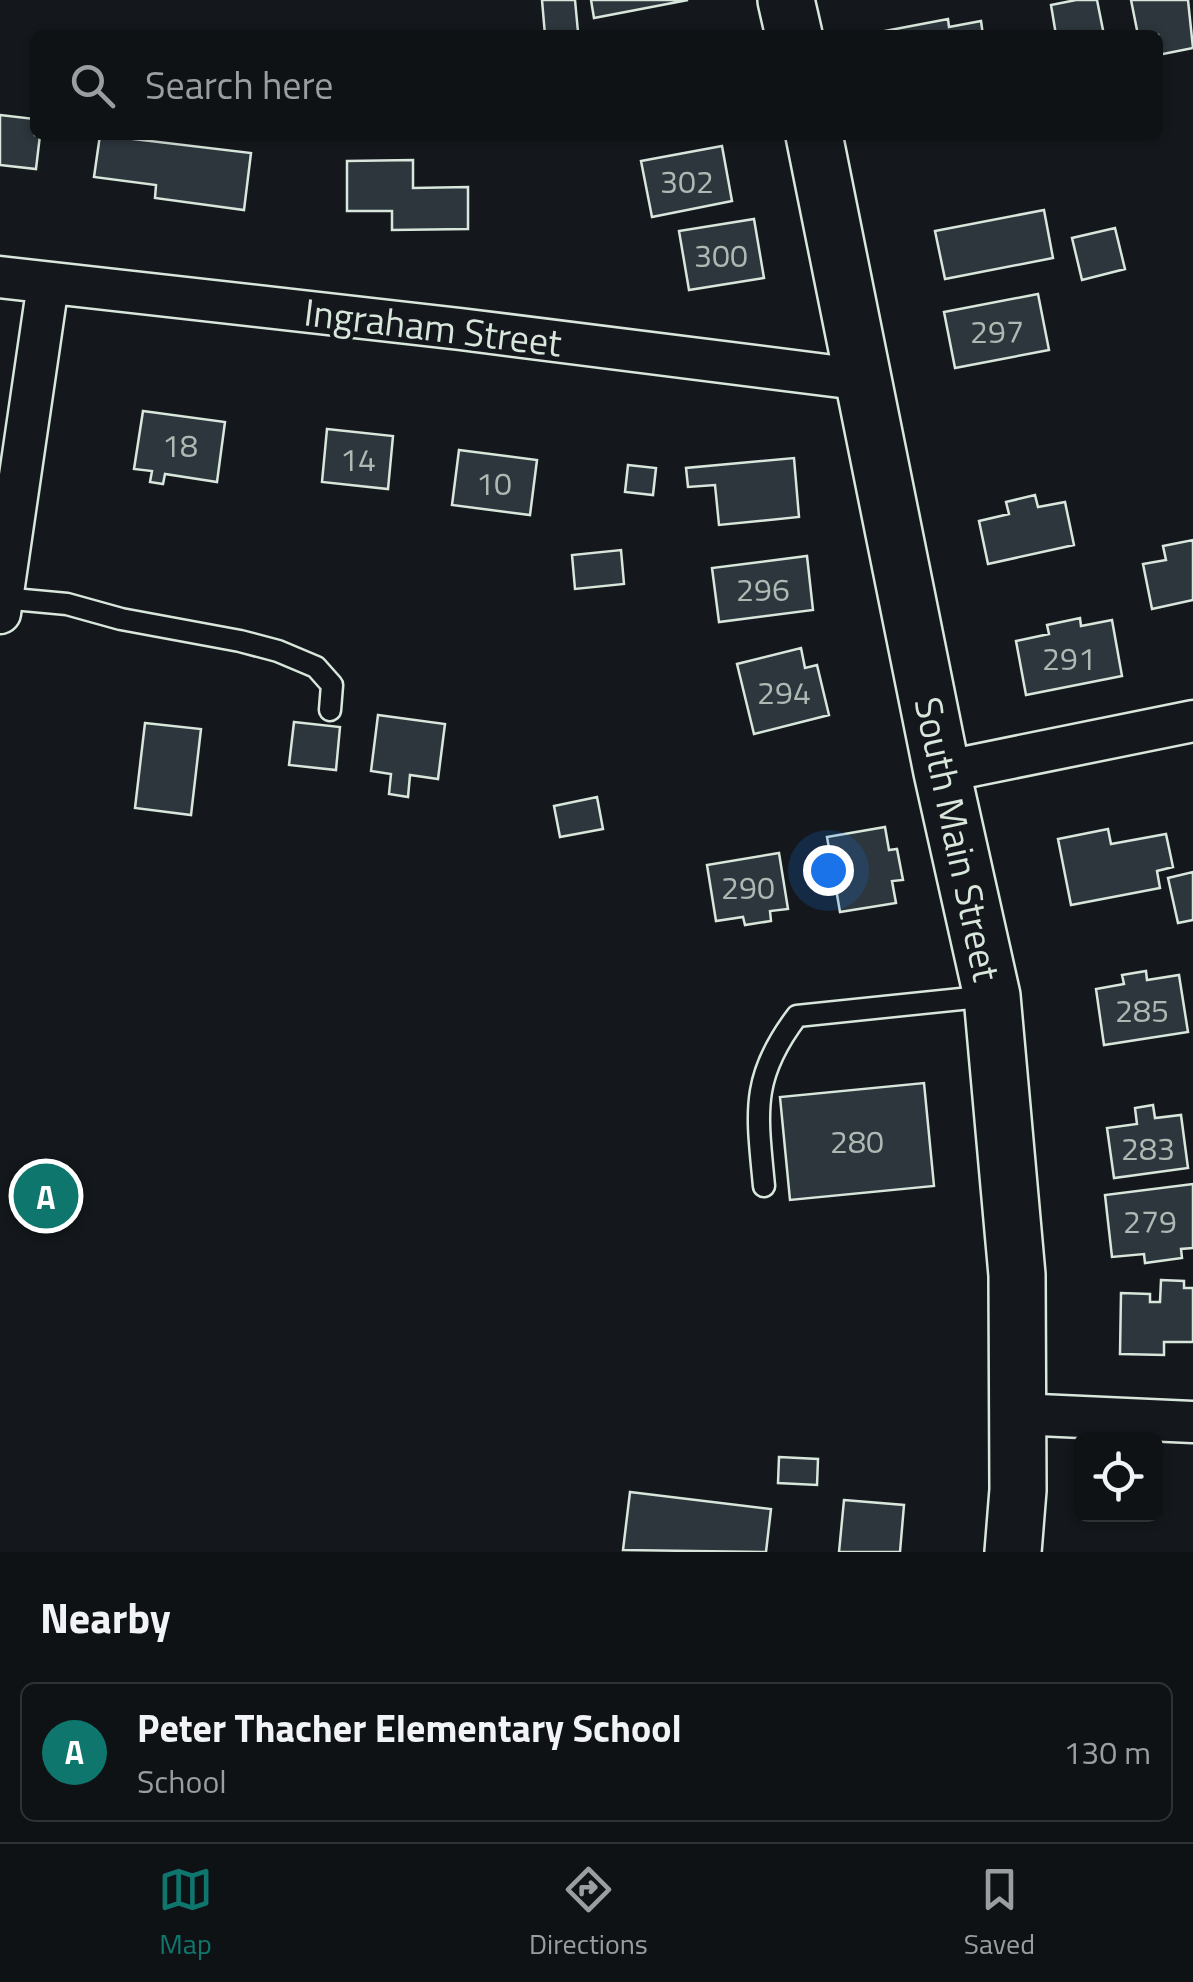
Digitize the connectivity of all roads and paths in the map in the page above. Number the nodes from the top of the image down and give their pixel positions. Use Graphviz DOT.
graph roads {
  1 [pos="786,0"];
  2 [pos="793,30"];
  3 [pos="815,140"];
  4 [pos="0,277"];
  5 [pos="48,284"];
  6 [pos="866,380"];
  7 [pos="1,605"];
  8 [pos="330,710"];
  9 [pos="1193,721"];
  10 [pos="942,772"];
  11 [pos="992,996"];
  12 [pos="764,1186"];
  13 [pos="1018,1414"];
  14 [pos="1193,1422"];
  15 [pos="1013,1552"];
  1 -- 2 [label="main road"];
  3 -- 6 [label="main road, South Main Street"];
  4 -- 5 [label="street, Ingraham Street"];
  5 -- 6 [label="street, Ingraham Street"];
  5 -- 7 [label="street"];
  6 -- 10 [label="main road, South Main Street"];
  7 -- 8 [label="lane"];
  9 -- 10 [label="street"];
  10 -- 11 [label="main road, South Main Street"];
  11 -- 12 [label="lane"];
  11 -- 13 [label="main road, South Main Street"];
  13 -- 14 [label="street"];
  13 -- 15 [label="main road, South Main Street"];
}
